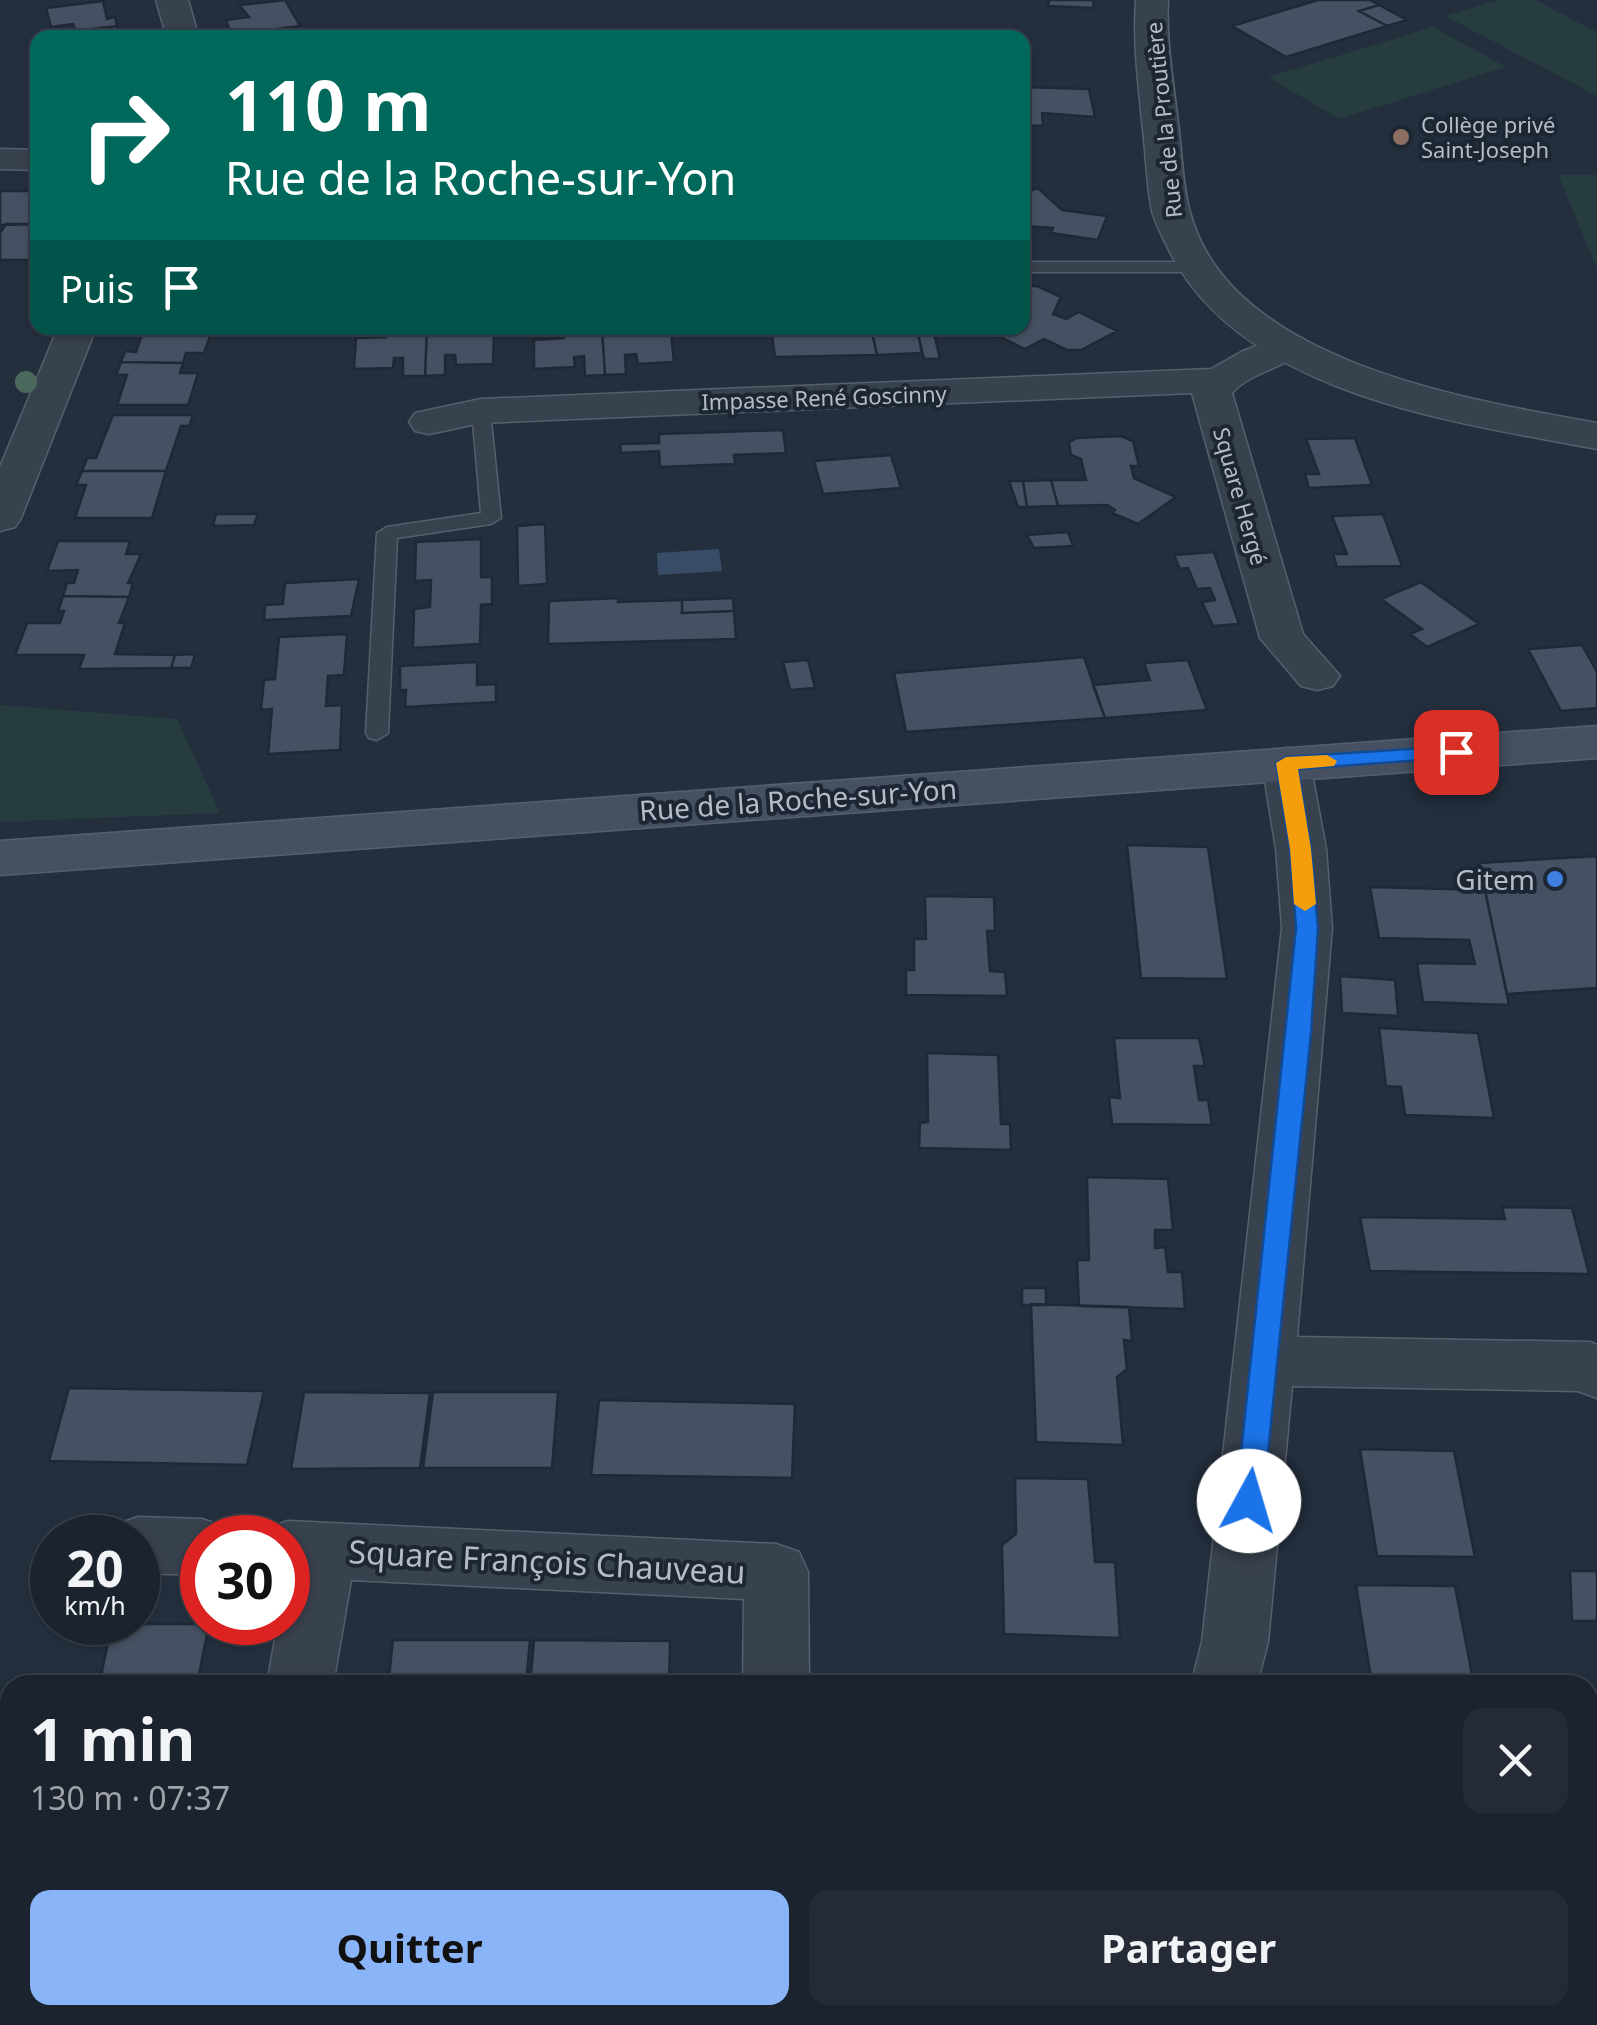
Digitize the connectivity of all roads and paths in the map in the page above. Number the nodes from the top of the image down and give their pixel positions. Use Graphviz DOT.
graph roads {
  1 [pos="172,0"];
  2 [pos="1152,0"];
  3 [pos="181,30"];
  4 [pos="0,158"];
  5 [pos="30,160"];
  6 [pos="1030,267"];
  7 [pos="1194,267"];
  8 [pos="73,335"];
  9 [pos="1288,346"];
  10 [pos="1219,380"];
  11 [pos="481,411"];
  12 [pos="430,422"];
  13 [pos="16,433"];
  14 [pos="1597,436"];
  15 [pos="0,518"];
  16 [pos="1317,676"];
  17 [pos="376,733"];
  18 [pos="1597,742"];
  19 [pos="1286,763"];
  20 [pos="0,858"];
  21 [pos="1264,1361"];
  22 [pos="1597,1373"];
  23 [pos="310,1550"];
  24 [pos="302,1645"];
  25 [pos="300,1675"];
  26 [pos="776,1675"];
  27 [pos="1227,1675"];
  1 -- 3 [label="street"];
  2 -- 7 [label="street, Rue de la Proutière"];
  4 -- 5 [label="street"];
  6 -- 7 [label="lane"];
  7 -- 9 [label="street, Rue de la Proutière"];
  8 -- 13 [label="street"];
  9 -- 10 [label="street"];
  9 -- 14 [label="street, Rue de la Proutière"];
  10 -- 11 [label="street, Impasse René Goscinny"];
  10 -- 16 [label="street, Square Hergé"];
  11 -- 12 [label="street, Impasse René Goscinny"];
  11 -- 17 [label="lane"];
  13 -- 15 [label="street"];
  18 -- 19 [label="main road, Rue de la Roche-sur-Yon"];
  19 -- 20 [label="main road, Rue de la Roche-sur-Yon"];
  19 -- 21 [label="street"];
  21 -- 22 [label="street"];
  21 -- 27 [label="street"];
  23 -- 26 [label="street, Square François Chauveau"];
  24 -- 25 [label="street, Square François Chauveau"];
}
